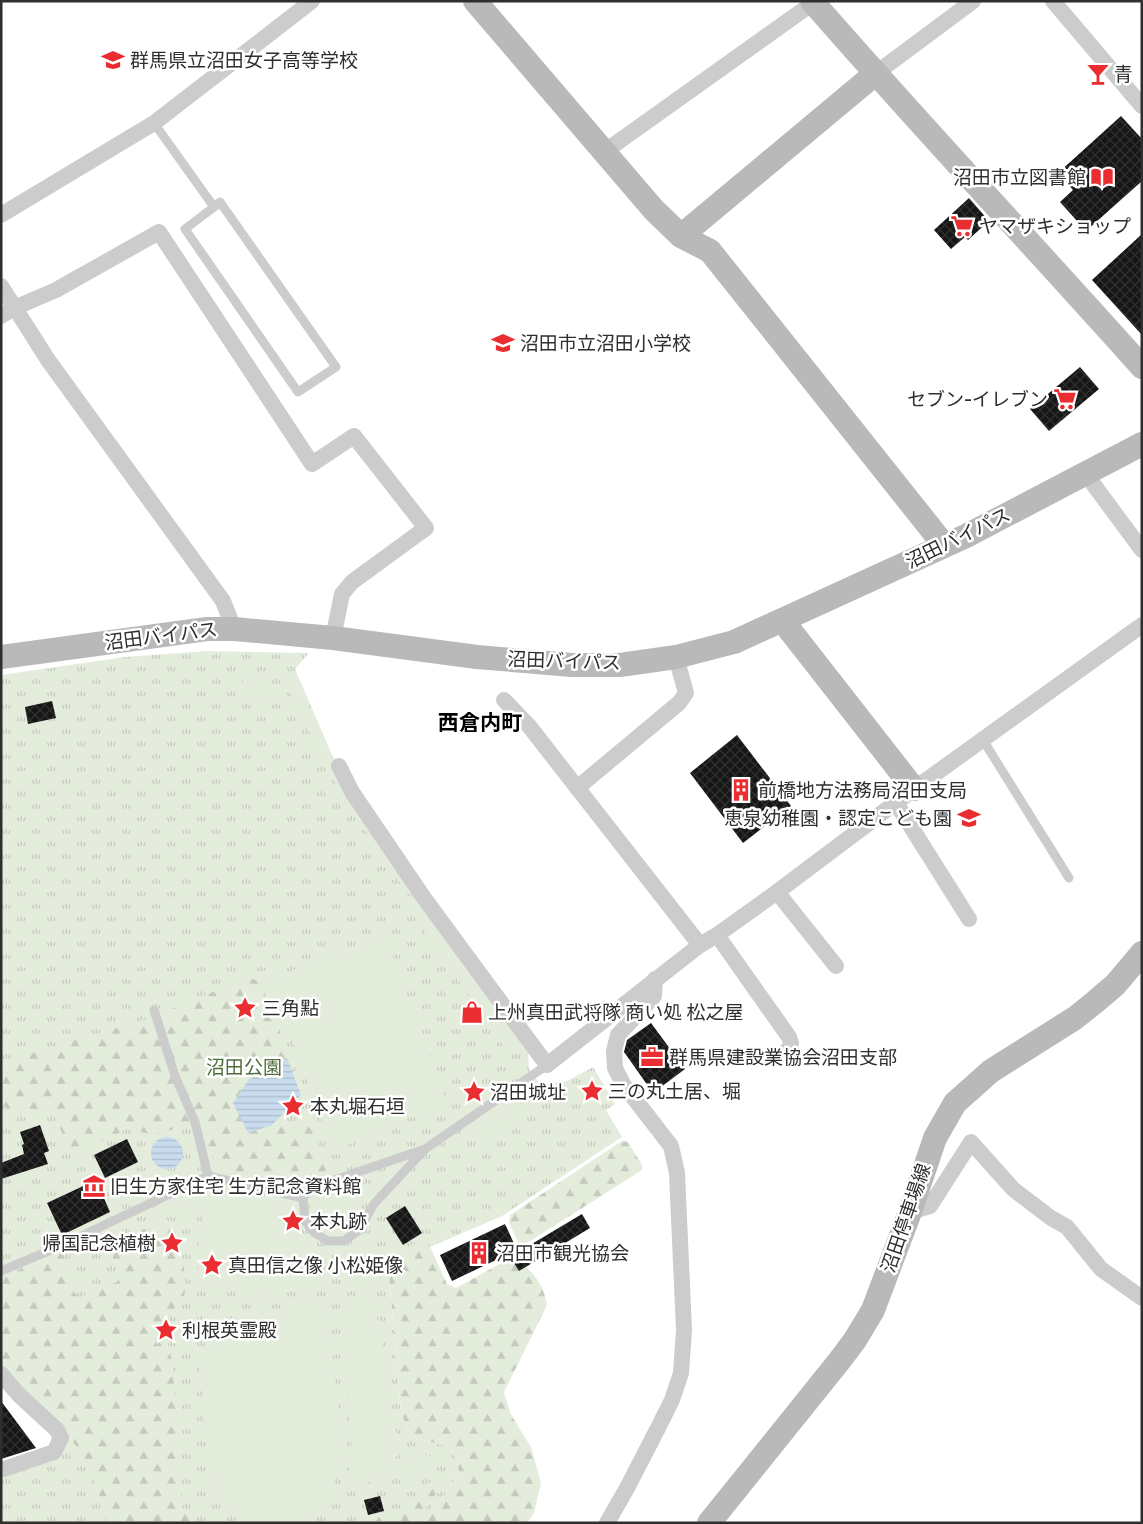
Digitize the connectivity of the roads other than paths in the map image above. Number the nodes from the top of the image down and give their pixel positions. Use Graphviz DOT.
graph roads {
  1 [pos="312,1"];
  2 [pos="475,1"];
  3 [pos="973,1"];
  4 [pos="1053,1"];
  5 [pos="812,2"];
  6 [pos="875,74"];
  7 [pos="1142,106"];
  8 [pos="154,123"];
  9 [pos="604,152"];
  10 [pos="214,207"];
  11 [pos="1,216"];
  12 [pos="680,236"];
  13 [pos="1,286"];
  14 [pos="8,312"];
  15 [pos="1142,367"];
  16 [pos="1142,444"];
  17 [pos="1085,474"];
  18 [pos="944,545"];
  19 [pos="1142,550"];
  20 [pos="782,620"];
  21 [pos="1142,625"];
  22 [pos="234,628"];
  23 [pos="333,638"];
  24 [pos="1,657"];
  25 [pos="676,657"];
  26 [pos="504,700"];
  27 [pos="983,740"];
  28 [pos="339,766"];
  29 [pos="577,788"];
  30 [pos="905,796"];
  31 [pos="1069,878"];
  32 [pos="777,892"];
  33 [pos="969,919"];
  34 [pos="717,935"];
  35 [pos="700,945"];
  36 [pos="1142,953"];
  37 [pos="836,966"];
  38 [pos="655,979"];
  39 [pos="154,1010"];
  40 [pos="785,1052"];
  41 [pos="547,1065"];
  42 [pos="425,1149"];
  43 [pos="208,1176"];
  44 [pos="303,1198"];
  45 [pos="910,1212"];
  46 [pos="1,1271"];
  47 [pos="1142,1298"];
  48 [pos="1,1374"];
  49 [pos="4,1469"];
  50 [pos="607,1523"];
  51 [pos="709,1523"];
  1 -- 8 [label="street"];
  2 -- 9 [label="street"];
  3 -- 6 [label="street"];
  4 -- 7 [label="street"];
  5 -- 6 [label="street"];
  5 -- 9 [label="street"];
  6 -- 12 [label="street"];
  6 -- 15 [label="street"];
  8 -- 10 [label="lane"];
  8 -- 11 [label="street"];
  9 -- 12 [label="street"];
  10 -- 10 [label="lane"];
  12 -- 18 [label="street"];
  13 -- 14 [label="street"];
  14 -- 22 [label="street"];
  14 -- 23 [label="street"];
  16 -- 17 [label="street, 沼田バイパス"];
  17 -- 18 [label="street, 沼田バイパス"];
  17 -- 19 [label="street"];
  18 -- 20 [label="street, 沼田バイパス"];
  20 -- 25 [label="street, 沼田バイパス"];
  20 -- 30 [label="street"];
  21 -- 27 [label="street"];
  22 -- 23 [label="street, 沼田バイパス"];
  22 -- 24 [label="street, 沼田バイパス"];
  23 -- 25 [label="street, 沼田バイパス"];
  25 -- 29 [label="street"];
  26 -- 29 [label="street"];
  27 -- 30 [label="street"];
  27 -- 31 [label="lane"];
  28 -- 41 [label="street"];
  29 -- 35 [label="street"];
  30 -- 32 [label="street"];
  30 -- 33 [label="street"];
  32 -- 34 [label="street"];
  32 -- 37 [label="street"];
  34 -- 35 [label="street"];
  34 -- 40 [label="street"];
  35 -- 38 [label="street"];
  36 -- 45 [label="street, 沼田停車場線"];
  38 -- 41 [label="street"];
  38 -- 50 [label="street"];
  39 -- 43 [label="lane"];
  41 -- 42 [label="lane"];
  42 -- 44 [label="lane"];
  42 -- 44 [label="lane"];
  43 -- 44 [label="lane"];
  43 -- 46 [label="lane"];
  45 -- 47 [label="street"];
  45 -- 51 [label="street, 沼田停車場線"];
  48 -- 49 [label="street"];
}
